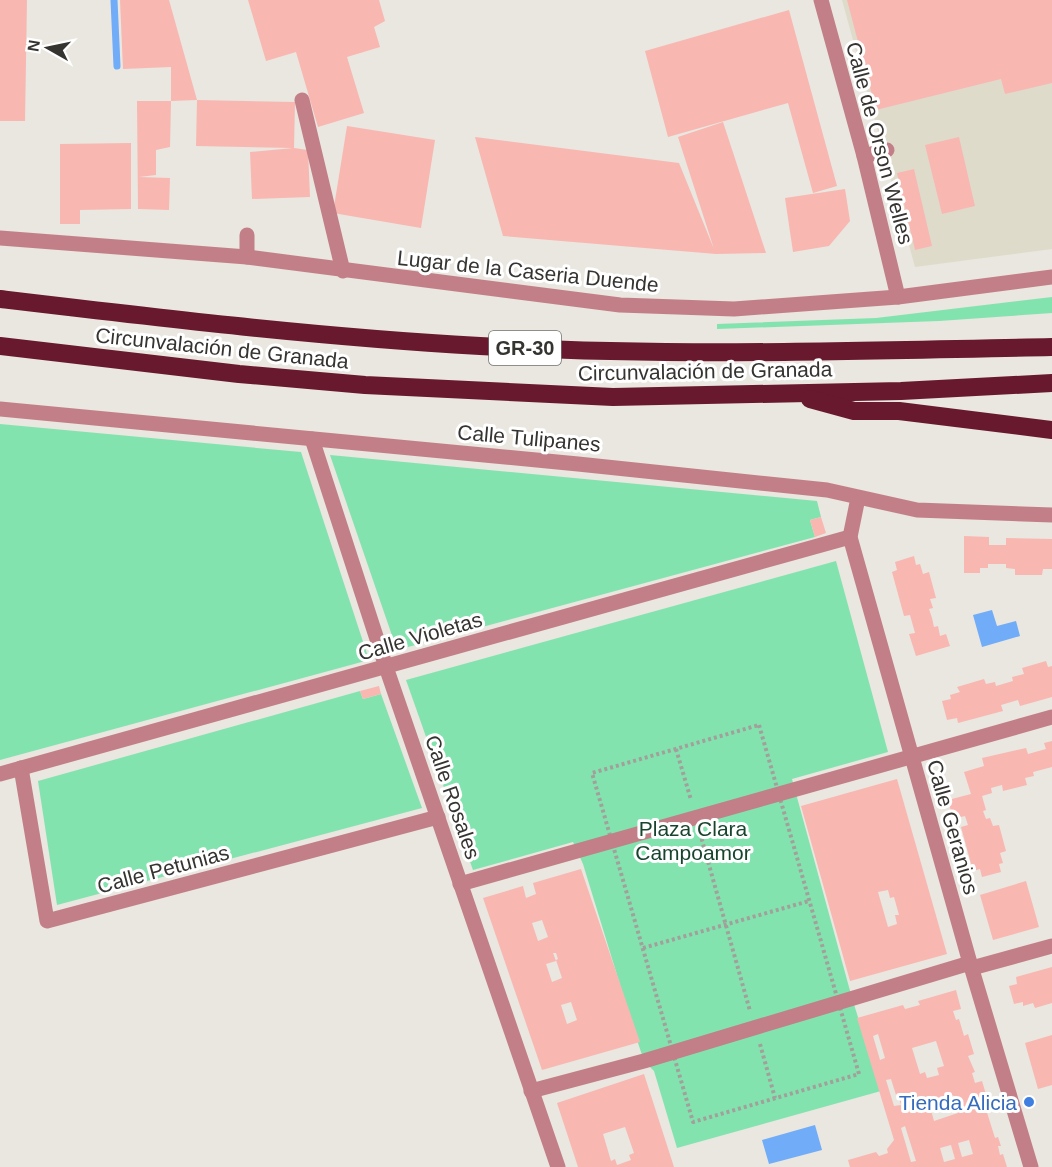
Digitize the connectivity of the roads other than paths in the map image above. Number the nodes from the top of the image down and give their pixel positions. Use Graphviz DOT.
graph roads {
  1 [pos="821,0"];
  2 [pos="302,100"];
  3 [pos="887,150"];
  4 [pos="864,156"];
  5 [pos="247,235"];
  6 [pos="0,238"];
  7 [pos="247,257"];
  8 [pos="343,271"];
  9 [pos="1052,277"];
  10 [pos="898,297"];
  11 [pos="0,299"];
  12 [pos="0,346"];
  13 [pos="1052,347"];
  14 [pos="1052,383"];
  15 [pos="791,394"];
  16 [pos="0,409"];
  17 [pos="1052,430"];
  18 [pos="312,439"];
  19 [pos="858,498"];
  20 [pos="1052,515"];
  21 [pos="850,537"];
  22 [pos="386,667"];
  23 [pos="1052,717"];
  24 [pos="911,756"];
  25 [pos="21,768"];
  26 [pos="0,774"];
  27 [pos="438,818"];
  28 [pos="460,884"];
  29 [pos="1052,946"];
  30 [pos="971,966"];
  31 [pos="531,1091"];
  32 [pos="558,1167"];
  33 [pos="1031,1167"];
  1 -- 4 [label="street, Calle de Orson Welles"];
  2 -- 8 [label="street"];
  3 -- 4 [label="street"];
  4 -- 10 [label="street, Calle de Orson Welles"];
  5 -- 7 [label="street"];
  6 -- 7 [label="street, Lugar de la Caseria Duende"];
  7 -- 8 [label="street, Lugar de la Caseria Duende"];
  8 -- 10 [label="street, Lugar de la Caseria Duende"];
  9 -- 10 [label="street, Lugar de la Caseria Duende"];
  11 -- 13 [label="highway, Circunvalación de Granada / GR-30"];
  12 -- 15 [label="highway, Circunvalación de Granada / GR-30"];
  14 -- 15 [label="highway, Circunvalación de Granada / GR-30"];
  15 -- 17 [label="highway"];
  16 -- 18 [label="street, Calle Tulipanes"];
  18 -- 19 [label="street, Calle Tulipanes"];
  18 -- 22 [label="street, Calle Rosales"];
  19 -- 20 [label="street, Calle Tulipanes"];
  19 -- 21 [label="street, Calle Geranios"];
  21 -- 22 [label="street, Calle Violetas"];
  21 -- 24 [label="street, Calle Geranios"];
  22 -- 25 [label="street, Calle Violetas"];
  22 -- 27 [label="street, Calle Rosales"];
  23 -- 24 [label="street"];
  24 -- 28 [label="street"];
  24 -- 30 [label="street, Calle Geranios"];
  25 -- 26 [label="street, Calle Violetas"];
  25 -- 27 [label="street, Calle Petunias"];
  27 -- 28 [label="street, Calle Rosales"];
  28 -- 31 [label="street, Calle Rosales"];
  29 -- 30 [label="street"];
  30 -- 31 [label="street"];
  30 -- 33 [label="street, Calle Geranios"];
  31 -- 32 [label="street, Calle Rosales"];
}
